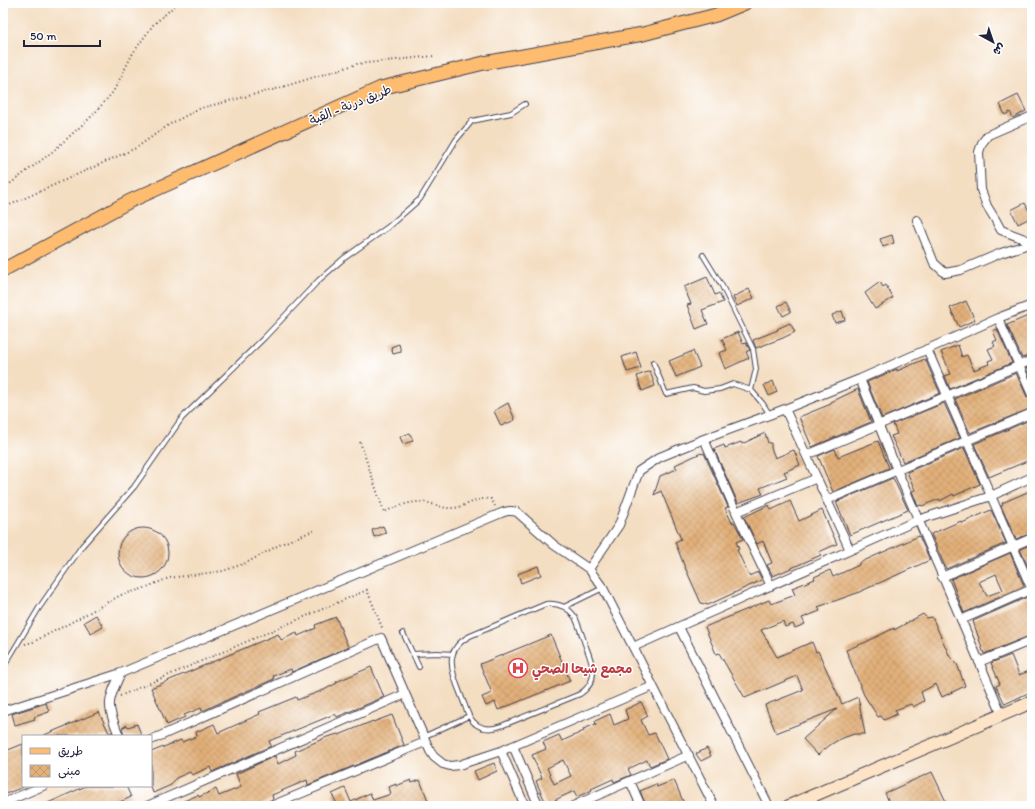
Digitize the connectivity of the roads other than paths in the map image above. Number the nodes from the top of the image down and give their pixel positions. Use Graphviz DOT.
graph roads {
  1 [pos="744,3"];
  2 [pos="525,104"];
  3 [pos="1032,116"];
  4 [pos="917,220"];
  5 [pos="1032,242"];
  6 [pos="703,255"];
  7 [pos="3,270"];
  8 [pos="1032,305"];
  9 [pos="998,318"];
  10 [pos="927,349"];
  11 [pos="1032,360"];
  12 [pos="653,362"];
  13 [pos="1019,365"];
  14 [pos="860,379"];
  15 [pos="751,390"];
  16 [pos="1032,395"];
  17 [pos="948,396"];
  18 [pos="786,409"];
  19 [pos="1032,413"];
  20 [pos="770,415"];
  21 [pos="878,425"];
  22 [pos="704,439"];
  23 [pos="967,441"];
  24 [pos="807,455"];
  25 [pos="897,470"];
  26 [pos="817,478"];
  27 [pos="1032,478"];
  28 [pos="991,496"];
  29 [pos="827,500"];
  30 [pos="736,512"];
  31 [pos="918,520"];
  32 [pos="1032,538"];
  33 [pos="1013,546"];
  34 [pos="850,550"];
  35 [pos="589,569"];
  36 [pos="942,576"];
  37 [pos="771,586"];
  38 [pos="603,588"];
  39 [pos="1032,590"];
  40 [pos="564,607"];
  41 [pos="961,620"];
  42 [pos="679,627"];
  43 [pos="403,633"];
  44 [pos="1032,640"];
  45 [pos="633,647"];
  46 [pos="413,654"];
  47 [pos="453,654"];
  48 [pos="979,662"];
  49 [pos="419,667"];
  50 [pos="3,668"];
  51 [pos="121,673"];
  52 [pos="653,686"];
  53 [pos="405,694"];
  54 [pos="1032,702"];
  55 [pos="3,710"];
  56 [pos="1002,715"];
  57 [pos="469,716"];
  58 [pos="119,735"];
  59 [pos="424,739"];
  60 [pos="152,740"];
  61 [pos="512,746"];
  62 [pos="501,751"];
  63 [pos="689,755"];
  64 [pos="630,781"];
  65 [pos="41,787"];
  66 [pos="3,803"];
  67 [pos="148,806"];
  68 [pos="271,806"];
  69 [pos="525,806"];
  70 [pos="538,806"];
  71 [pos="573,806"];
  72 [pos="641,806"];
  73 [pos="714,806"];
  74 [pos="769,806"];
  75 [pos="789,806"];
  1 -- 7 [label="main road, طريق درنة - القبة"];
  2 -- 50 [label="lane"];
  3 -- 5 [label="street"];
  4 -- 5 [label="street"];
  6 -- 15 [label="lane"];
  8 -- 9 [label="street"];
  9 -- 10 [label="street"];
  9 -- 13 [label="street"];
  10 -- 14 [label="street"];
  10 -- 17 [label="street"];
  11 -- 13 [label="street"];
  12 -- 15 [label="lane"];
  13 -- 16 [label="street"];
  13 -- 17 [label="street"];
  14 -- 18 [label="street"];
  14 -- 21 [label="street"];
  15 -- 20 [label="lane"];
  17 -- 21 [label="street"];
  17 -- 23 [label="street"];
  18 -- 20 [label="street"];
  18 -- 24 [label="street"];
  19 -- 23 [label="street"];
  20 -- 22 [label="street"];
  21 -- 24 [label="street"];
  21 -- 25 [label="street"];
  22 -- 30 [label="street"];
  22 -- 35 [label="street"];
  23 -- 25 [label="street"];
  23 -- 28 [label="street"];
  24 -- 26 [label="street"];
  25 -- 29 [label="street"];
  25 -- 31 [label="street"];
  26 -- 29 [label="street"];
  26 -- 30 [label="street"];
  27 -- 28 [label="street"];
  28 -- 31 [label="street"];
  28 -- 33 [label="street"];
  29 -- 34 [label="street"];
  30 -- 37 [label="street"];
  31 -- 34 [label="street"];
  31 -- 36 [label="street"];
  32 -- 33 [label="street"];
  33 -- 36 [label="street"];
  33 -- 39 [label="street"];
  34 -- 37 [label="street"];
  35 -- 38 [label="street"];
  35 -- 51 [label="street"];
  36 -- 41 [label="street"];
  37 -- 42 [label="street"];
  38 -- 40 [label="lane"];
  38 -- 45 [label="street"];
  39 -- 41 [label="street"];
  40 -- 47 [label="lane"];
  40 -- 57 [label="lane"];
  41 -- 48 [label="street"];
  42 -- 45 [label="street"];
  42 -- 74 [label="street"];
  43 -- 46 [label="lane"];
  44 -- 48 [label="street"];
  45 -- 52 [label="street"];
  46 -- 47 [label="lane"];
  46 -- 49 [label="lane"];
  47 -- 57 [label="lane"];
  48 -- 56 [label="street"];
  51 -- 55 [label="street"];
  51 -- 58 [label="street"];
  52 -- 61 [label="street"];
  52 -- 63 [label="street"];
  53 -- 59 [label="street"];
  53 -- 60 [label="street"];
  53 -- 67 [label="street"];
  54 -- 56 [label="street"];
  56 -- 75 [label="street"];
  57 -- 59 [label="lane"];
  59 -- 62 [label="street"];
  59 -- 68 [label="street"];
  61 -- 62 [label="street"];
  61 -- 70 [label="street"];
  62 -- 69 [label="street"];
  63 -- 64 [label="street"];
  63 -- 73 [label="street"];
  64 -- 71 [label="street"];
  64 -- 72 [label="street"];
  65 -- 66 [label="street"];
}
